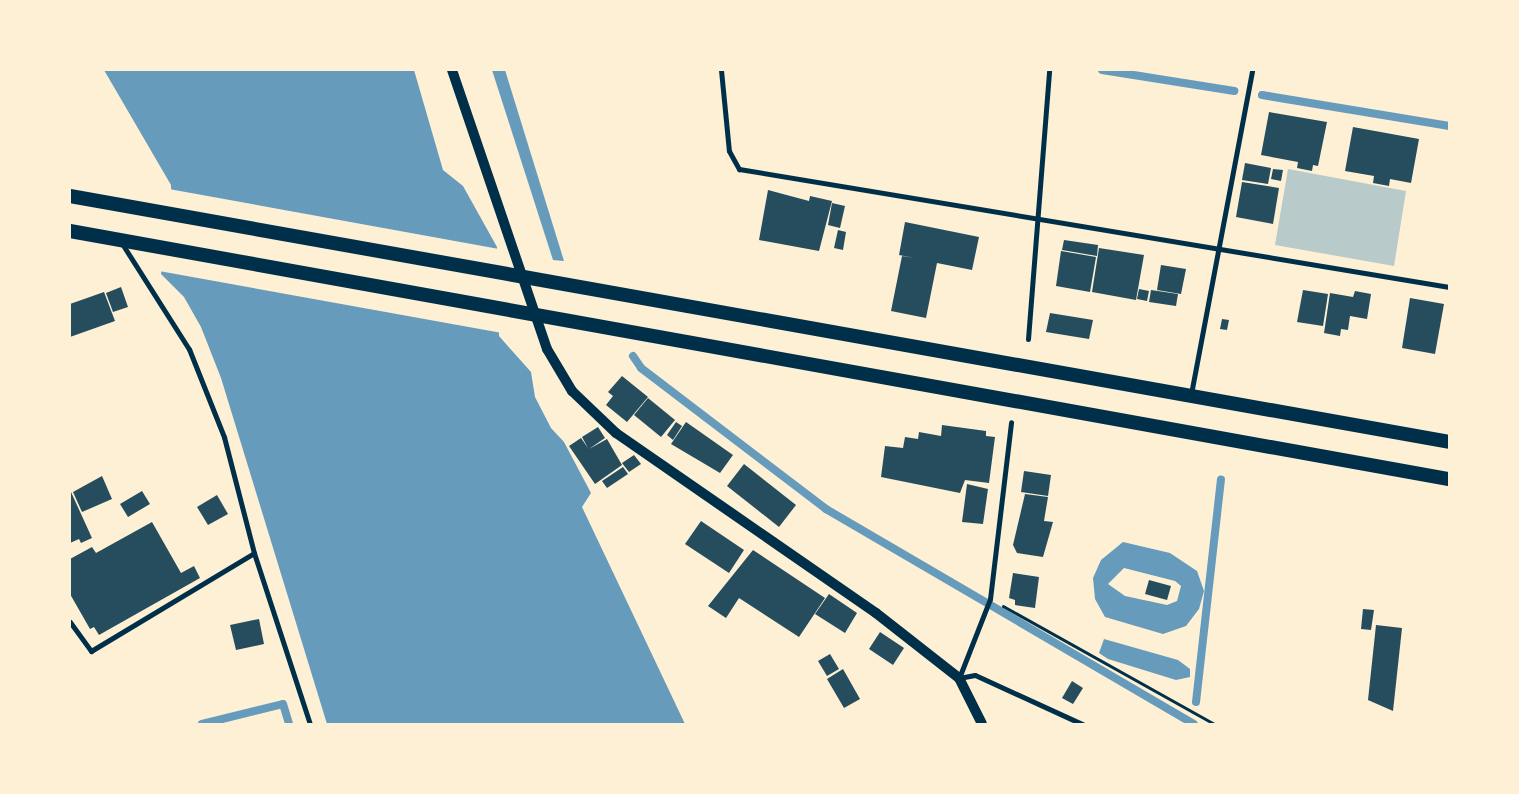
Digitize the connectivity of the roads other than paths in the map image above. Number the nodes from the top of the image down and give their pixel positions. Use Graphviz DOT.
graph roads {
  1 [pos="452,70"];
  2 [pos="721,70"];
  3 [pos="1049,70"];
  4 [pos="1252,70"];
  5 [pos="70,196"];
  6 [pos="1039,219"];
  7 [pos="70,231"];
  8 [pos="120,240"];
  9 [pos="1220,249"];
  10 [pos="517,276"];
  11 [pos="1449,287"];
  12 [pos="536,313"];
  13 [pos="1028,339"];
  14 [pos="1190,398"];
  15 [pos="1011,422"];
  16 [pos="1449,442"];
  17 [pos="1449,479"];
  18 [pos="254,553"];
  19 [pos="70,622"];
  20 [pos="959,678"];
  21 [pos="310,724"];
  22 [pos="982,724"];
  23 [pos="1082,724"];
  1 -- 10 [label="main road"];
  2 -- 6 [label="street"];
  3 -- 6 [label="street"];
  4 -- 9 [label="street"];
  5 -- 10 [label="highway"];
  6 -- 9 [label="street"];
  6 -- 13 [label="street"];
  7 -- 8 [label="highway"];
  8 -- 12 [label="highway"];
  8 -- 18 [label="street"];
  9 -- 11 [label="street"];
  9 -- 14 [label="street"];
  10 -- 12 [label="main road"];
  10 -- 14 [label="highway"];
  12 -- 17 [label="highway"];
  12 -- 20 [label="main road"];
  14 -- 16 [label="highway"];
  15 -- 20 [label="street"];
  18 -- 19 [label="street"];
  18 -- 21 [label="street"];
  20 -- 22 [label="main road"];
  20 -- 23 [label="street"];
}
